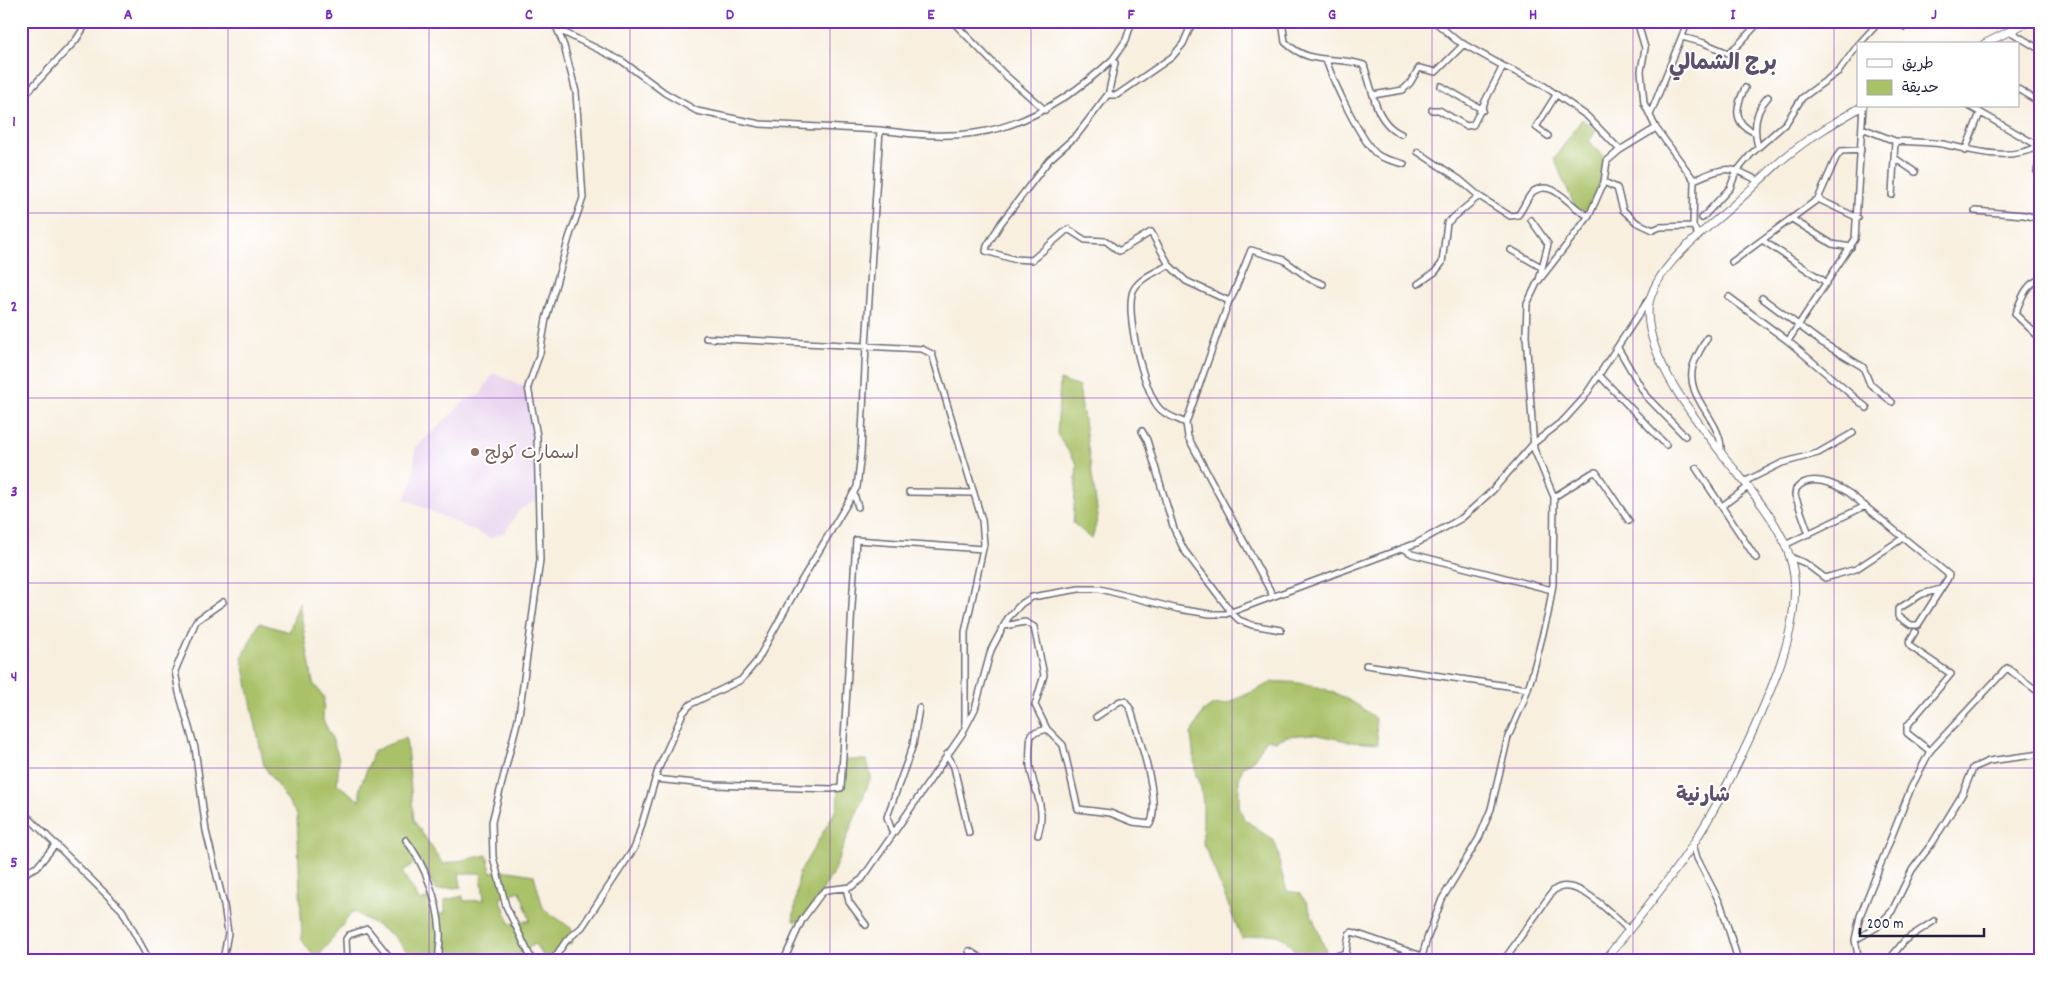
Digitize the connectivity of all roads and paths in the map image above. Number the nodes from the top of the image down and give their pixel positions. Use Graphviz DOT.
graph roads {
  1 [pos="88,21"];
  2 [pos="554,21"];
  3 [pos="952,21"];
  4 [pos="1132,21"];
  5 [pos="1193,21"];
  6 [pos="1282,21"];
  7 [pos="1434,21"];
  8 [pos="1637,21"];
  9 [pos="1688,21"];
  10 [pos="1760,21"];
  11 [pos="1880,21"];
  12 [pos="1913,21"];
  13 [pos="2029,22"];
  14 [pos="1905,27"];
  15 [pos="559,30"];
  16 [pos="2010,32"];
  17 [pos="1682,38"];
  18 [pos="1861,42"];
  19 [pos="1988,42"];
  20 [pos="1464,44"];
  21 [pos="1857,47"];
  22 [pos="2041,50"];
  23 [pos="1113,59"];
  24 [pos="1326,60"];
  25 [pos="1503,66"];
  26 [pos="1440,86"];
  27 [pos="1745,88"];
  28 [pos="2020,90"];
  29 [pos="1109,93"];
  30 [pos="1373,95"];
  31 [pos="1556,95"];
  32 [pos="1768,97"];
  33 [pos="21,99"];
  34 [pos="2041,103"];
  35 [pos="1860,108"];
  36 [pos="1863,108"];
  37 [pos="1972,108"];
  38 [pos="1045,110"];
  39 [pos="1432,110"];
  40 [pos="1483,110"];
  41 [pos="1980,114"];
  42 [pos="1650,115"];
  43 [pos="1656,128"];
  44 [pos="1862,128"];
  45 [pos="880,130"];
  46 [pos="1754,132"];
  47 [pos="1401,134"];
  48 [pos="1548,136"];
  49 [pos="1895,141"];
  50 [pos="1758,147"];
  51 [pos="1620,150"];
  52 [pos="1861,150"];
  53 [pos="1965,151"];
  54 [pos="1418,152"];
  55 [pos="2041,153"];
  56 [pos="1896,159"];
  57 [pos="1404,164"];
  58 [pos="2037,171"];
  59 [pos="1736,172"];
  60 [pos="1915,172"];
  61 [pos="1694,180"];
  62 [pos="1758,181"];
  63 [pos="1604,182"];
  64 [pos="1892,195"];
  65 [pos="1479,196"];
  66 [pos="1818,199"];
  67 [pos="1975,210"];
  68 [pos="1589,216"];
  69 [pos="1702,218"];
  70 [pos="1858,218"];
  71 [pos="1792,219"];
  72 [pos="1531,220"];
  73 [pos="2041,220"];
  74 [pos="1694,224"];
  75 [pos="1711,226"];
  76 [pos="1699,236"];
  77 [pos="1762,240"];
  78 [pos="1851,247"];
  79 [pos="1512,250"];
  80 [pos="1732,262"];
  81 [pos="1169,265"];
  82 [pos="1541,267"];
  83 [pos="2041,279"];
  84 [pos="1539,280"];
  85 [pos="1827,282"];
  86 [pos="1323,284"];
  87 [pos="1418,284"];
  88 [pos="1730,297"];
  89 [pos="1650,298"];
  90 [pos="1762,298"];
  91 [pos="1229,301"];
  92 [pos="1800,325"];
  93 [pos="706,338"];
  94 [pos="1707,338"];
  95 [pos="2041,339"];
  96 [pos="1788,341"];
  97 [pos="866,346"];
  98 [pos="1618,348"];
  99 [pos="1599,375"];
  100 [pos="1892,402"];
  101 [pos="1867,408"];
  102 [pos="1186,423"];
  103 [pos="1142,431"];
  104 [pos="1853,433"];
  105 [pos="1685,436"];
  106 [pos="1534,443"];
  107 [pos="1666,444"];
  108 [pos="1721,453"];
  109 [pos="1696,468"];
  110 [pos="1746,484"];
  111 [pos="909,492"];
  112 [pos="974,493"];
  113 [pos="854,494"];
  114 [pos="1554,497"];
  115 [pos="1722,506"];
  116 [pos="1865,506"];
  117 [pos="858,508"];
  118 [pos="1629,521"];
  119 [pos="1809,534"];
  120 [pos="1903,538"];
  121 [pos="1785,545"];
  122 [pos="1402,548"];
  123 [pos="983,549"];
  124 [pos="1790,557"];
  125 [pos="1756,558"];
  126 [pos="1940,589"];
  127 [pos="1552,590"];
  128 [pos="1273,596"];
  129 [pos="223,602"];
  130 [pos="1232,613"];
  131 [pos="1004,626"];
  132 [pos="1281,630"];
  133 [pos="1915,632"];
  134 [pos="1366,665"];
  135 [pos="1528,689"];
  136 [pos="2040,694"];
  137 [pos="919,708"];
  138 [pos="1096,717"];
  139 [pos="965,728"];
  140 [pos="1047,729"];
  141 [pos="1930,751"];
  142 [pos="947,754"];
  143 [pos="2041,754"];
  144 [pos="655,779"];
  145 [pos="21,810"];
  146 [pos="969,833"];
  147 [pos="893,834"];
  148 [pos="1038,835"];
  149 [pos="406,840"];
  150 [pos="1693,843"];
  151 [pos="56,844"];
  152 [pos="1685,854"];
  153 [pos="1696,858"];
  154 [pos="21,880"];
  155 [pos="846,888"];
  156 [pos="1934,921"];
  157 [pos="866,925"];
  158 [pos="1629,930"];
  159 [pos="1855,940"];
  160 [pos="969,951"];
  161 [pos="1422,958"];
  162 [pos="784,959"];
  163 [pos="149,960"];
  164 [pos="223,960"];
  165 [pos="347,960"];
  166 [pos="392,960"];
  167 [pos="438,960"];
  168 [pos="532,960"];
  169 [pos="553,960"];
  170 [pos="810,960"];
  171 [pos="984,960"];
  172 [pos="1321,960"];
  173 [pos="1504,960"];
  174 [pos="1605,960"];
  175 [pos="1738,960"];
  176 [pos="1859,960"];
  177 [pos="1889,960"];
  1 -- 33 [label="street"];
  2 -- 15 [label="street"];
  3 -- 38 [label="street"];
  4 -- 23 [label="street"];
  5 -- 29 [label="street"];
  6 -- 24 [label="street"];
  7 -- 20 [label="street"];
  8 -- 42 [label="street"];
  9 -- 17 [label="street"];
  10 -- 17 [label="street"];
  11 -- 18 [label="street"];
  12 -- 14 [label="street"];
  13 -- 16 [label="main road"];
  15 -- 45 [label="street"];
  15 -- 168 [label="street"];
  16 -- 19 [label="main road"];
  16 -- 22 [label="street"];
  17 -- 42 [label="street"];
  20 -- 25 [label="street"];
  20 -- 30 [label="street"];
  21 -- 50 [label="street"];
  23 -- 29 [label="street"];
  23 -- 38 [label="street"];
  24 -- 30 [label="street"];
  24 -- 57 [label="street"];
  25 -- 31 [label="street"];
  25 -- 40 [label="street"];
  26 -- 40 [label="street"];
  27 -- 46 [label="street"];
  28 -- 34 [label="street"];
  29 -- 81 [label="street"];
  30 -- 47 [label="street"];
  31 -- 48 [label="street"];
  31 -- 51 [label="street"];
  32 -- 46 [label="street"];
  35 -- 62 [label="main road"];
  36 -- 44 [label="street"];
  37 -- 41 [label="street"];
  38 -- 45 [label="street"];
  39 -- 40 [label="street"];
  41 -- 53 [label="street"];
  41 -- 53 [label="street"];
  42 -- 43 [label="street"];
  43 -- 51 [label="street"];
  43 -- 61 [label="street"];
  44 -- 49 [label="street"];
  44 -- 52 [label="street"];
  45 -- 97 [label="street"];
  46 -- 50 [label="street"];
  49 -- 53 [label="street"];
  49 -- 56 [label="street"];
  50 -- 59 [label="street"];
  51 -- 63 [label="street"];
  52 -- 66 [label="street"];
  52 -- 70 [label="street"];
  54 -- 65 [label="street"];
  55 -- 58 [label="street"];
  56 -- 60 [label="street"];
  56 -- 64 [label="street"];
  59 -- 61 [label="street"];
  59 -- 62 [label="street"];
  59 -- 69 [label="street"];
  61 -- 74 [label="street"];
  62 -- 75 [label="main road"];
  63 -- 68 [label="street"];
  63 -- 74 [label="street"];
  65 -- 68 [label="street"];
  65 -- 87 [label="street"];
  66 -- 70 [label="street"];
  66 -- 71 [label="street"];
  67 -- 73 [label="street"];
  68 -- 84 [label="street"];
  69 -- 74 [label="street"];
  69 -- 75 [label="street"];
  70 -- 78 [label="street"];
  71 -- 77 [label="street"];
  71 -- 78 [label="street"];
  72 -- 82 [label="street"];
  74 -- 76 [label="street"];
  75 -- 76 [label="main road"];
  76 -- 89 [label="main road"];
  77 -- 80 [label="street"];
  77 -- 85 [label="street"];
  78 -- 85 [label="street"];
  79 -- 82 [label="street"];
  81 -- 91 [label="street"];
  81 -- 102 [label="street"];
  82 -- 84 [label="street"];
  83 -- 95 [label="street"];
  84 -- 106 [label="street"];
  85 -- 92 [label="street"];
  86 -- 91 [label="street"];
  88 -- 96 [label="street"];
  89 -- 98 [label="street"];
  89 -- 108 [label="main road"];
  90 -- 92 [label="street"];
  91 -- 102 [label="street"];
  92 -- 96 [label="street"];
  92 -- 100 [label="street"];
  93 -- 97 [label="street"];
  94 -- 108 [label="street"];
  96 -- 101 [label="street"];
  97 -- 112 [label="street"];
  97 -- 113 [label="street"];
  98 -- 99 [label="street"];
  98 -- 105 [label="street"];
  99 -- 106 [label="street"];
  99 -- 107 [label="street"];
  102 -- 128 [label="street"];
  103 -- 130 [label="street"];
  104 -- 110 [label="street"];
  106 -- 114 [label="street"];
  106 -- 122 [label="street"];
  108 -- 110 [label="main road"];
  109 -- 115 [label="street"];
  110 -- 115 [label="street"];
  110 -- 121 [label="main road"];
  111 -- 112 [label="street"];
  112 -- 123 [label="street"];
  113 -- 117 [label="street"];
  113 -- 144 [label="street"];
  114 -- 118 [label="street"];
  114 -- 127 [label="street"];
  115 -- 125 [label="street"];
  116 -- 119 [label="street"];
  116 -- 119 [label="street"];
  116 -- 120 [label="street"];
  119 -- 121 [label="street"];
  120 -- 124 [label="street"];
  120 -- 126 [label="street"];
  121 -- 124 [label="main road"];
  122 -- 127 [label="street"];
  122 -- 128 [label="street"];
  123 -- 139 [label="street"];
  123 -- 144 [label="street"];
  124 -- 150 [label="main road"];
  126 -- 126 [label="street"];
  127 -- 135 [label="street"];
  128 -- 130 [label="street"];
  129 -- 164 [label="street"];
  130 -- 131 [label="street"];
  130 -- 132 [label="street"];
  131 -- 139 [label="street"];
  131 -- 140 [label="street"];
  133 -- 141 [label="street"];
  134 -- 135 [label="street"];
  135 -- 161 [label="street"];
  136 -- 141 [label="street"];
  137 -- 147 [label="street"];
  138 -- 140 [label="street"];
  139 -- 142 [label="street"];
  140 -- 148 [label="street"];
  141 -- 159 [label="street"];
  142 -- 146 [label="street"];
  142 -- 147 [label="street"];
  143 -- 159 [label="street"];
  144 -- 169 [label="street"];
  145 -- 151 [label="street"];
  147 -- 155 [label="street"];
  149 -- 167 [label="street"];
  150 -- 152 [label="main road"];
  150 -- 153 [label="street"];
  151 -- 154 [label="street"];
  151 -- 163 [label="street"];
  152 -- 153 [label="street"];
  152 -- 158 [label="main road"];
  153 -- 175 [label="street"];
  155 -- 157 [label="street"];
  155 -- 162 [label="street"];
  156 -- 177 [label="street"];
  158 -- 173 [label="street"];
  158 -- 174 [label="main road"];
  159 -- 176 [label="street"];
  160 -- 171 [label="street"];
  161 -- 172 [label="street"];
  162 -- 170 [label="street"];
  165 -- 166 [label="street"];
}
